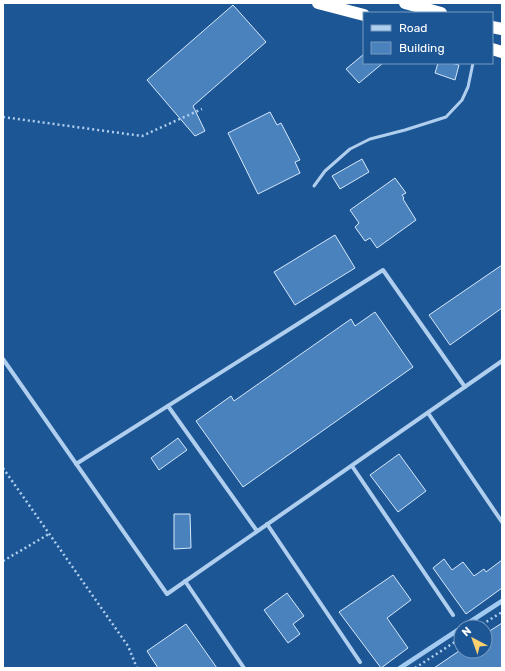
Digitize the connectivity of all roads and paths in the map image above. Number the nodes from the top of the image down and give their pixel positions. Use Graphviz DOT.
graph roads {
  1 [pos="318,3"];
  2 [pos="405,3"];
  3 [pos="437,12"];
  4 [pos="363,15"];
  5 [pos="473,64"];
  6 [pos="202,109"];
  7 [pos="3,116"];
  8 [pos="314,186"];
  9 [pos="3,360"];
  10 [pos="502,361"];
  11 [pos="464,387"];
  12 [pos="168,406"];
  13 [pos="428,413"];
  14 [pos="76,464"];
  15 [pos="352,466"];
  16 [pos="3,468"];
  17 [pos="502,522"];
  18 [pos="267,524"];
  19 [pos="258,531"];
  20 [pos="49,534"];
  21 [pos="3,561"];
  22 [pos="185,581"];
  23 [pos="502,612"];
  24 [pos="453,615"];
  25 [pos="491,619"];
  26 [pos="453,643"];
  27 [pos="360,662"];
  28 [pos="137,668"];
  29 [pos="244,668"];
  30 [pos="415,668"];
  1 -- 4 [label="highway"];
  2 -- 3 [label="highway"];
  5 -- 8 [label="lane"];
  6 -- 7 [label="path"];
  9 -- 14 [label="street"];
  10 -- 11 [label="street"];
  11 -- 12 [label="street"];
  11 -- 13 [label="street"];
  12 -- 14 [label="street"];
  12 -- 19 [label="street"];
  13 -- 15 [label="street"];
  13 -- 17 [label="street"];
  14 -- 22 [label="street"];
  15 -- 18 [label="street"];
  15 -- 24 [label="street"];
  16 -- 20 [label="path"];
  18 -- 19 [label="street"];
  18 -- 27 [label="street"];
  19 -- 22 [label="street"];
  20 -- 21 [label="path"];
  20 -- 28 [label="path"];
  22 -- 29 [label="street"];
  23 -- 25 [label="path"];
  26 -- 30 [label="path"];
}
